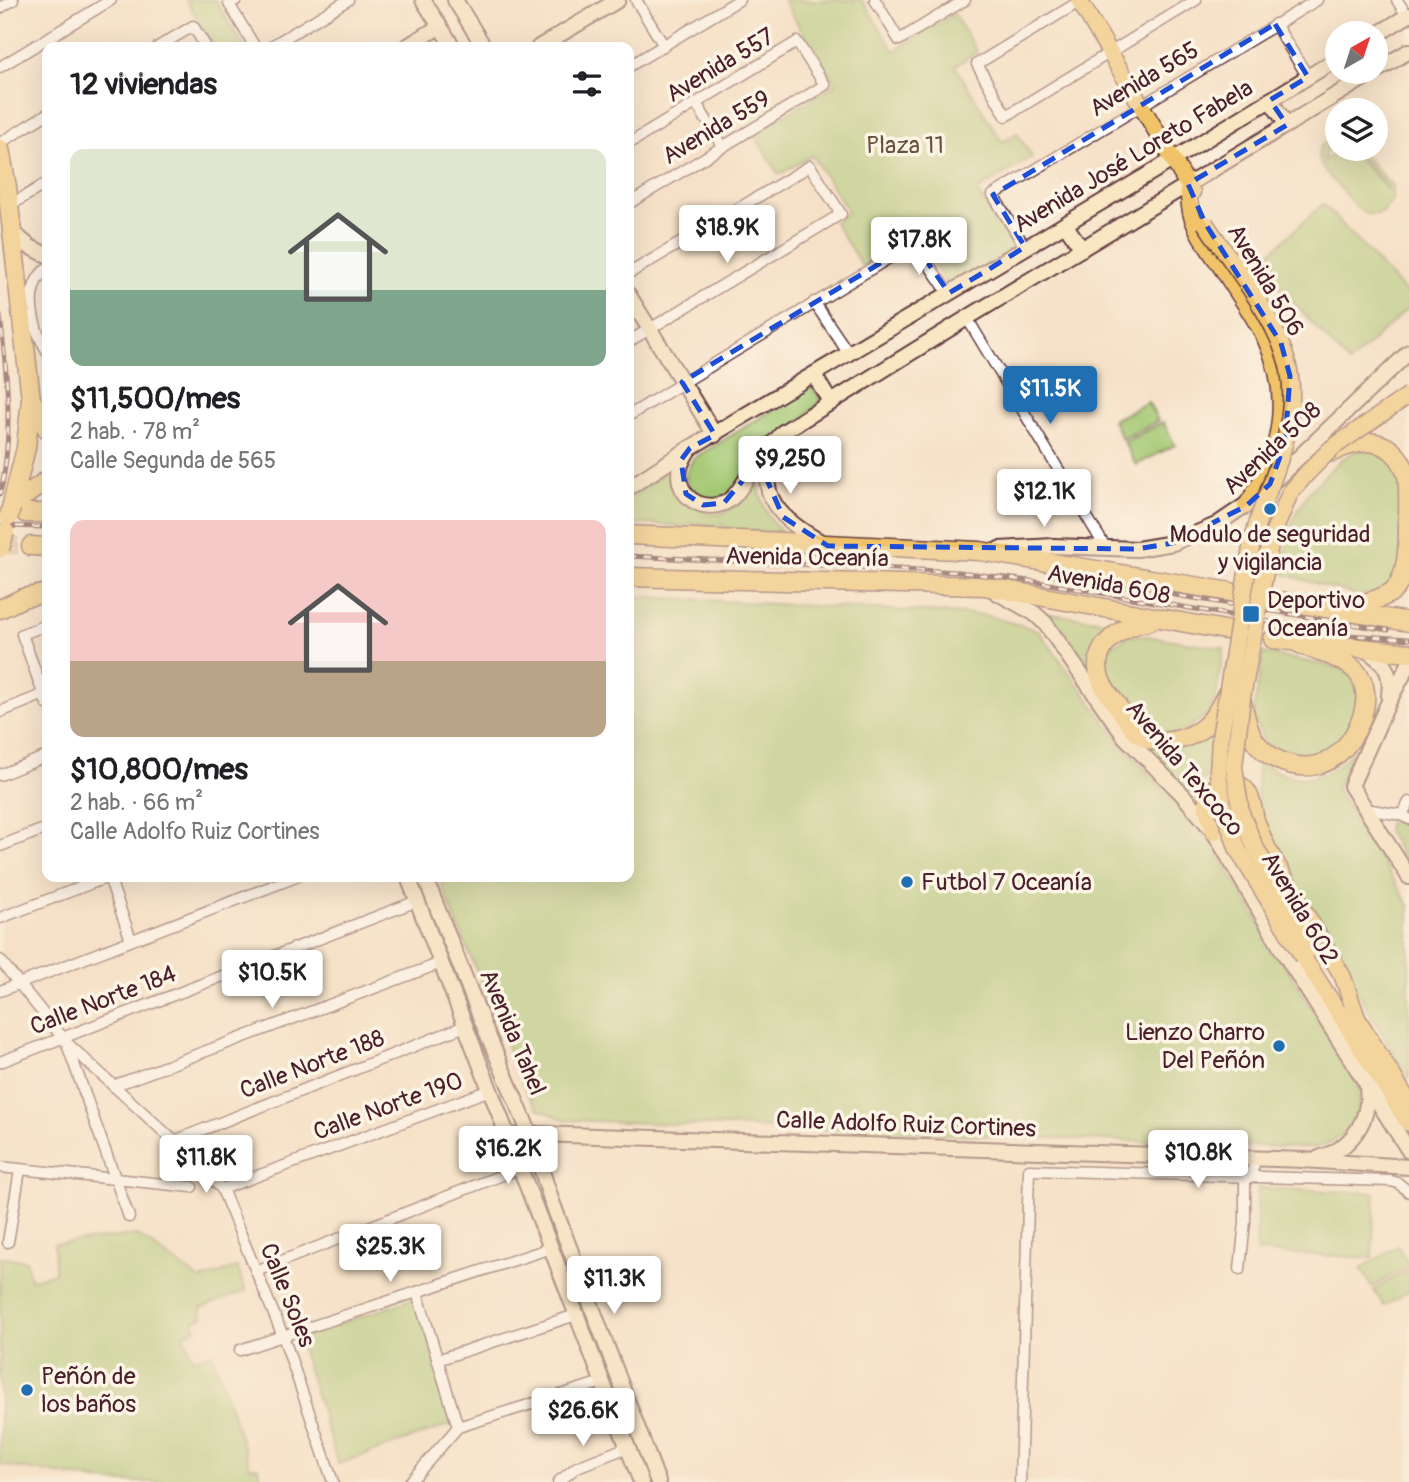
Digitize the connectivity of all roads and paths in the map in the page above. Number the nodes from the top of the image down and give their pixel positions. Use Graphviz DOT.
graph roads {
  1 [pos="13,0"];
  2 [pos="111,0"];
  3 [pos="348,0"];
  4 [pos="423,0"];
  5 [pos="455,0"];
  6 [pos="618,0"];
  7 [pos="636,0"];
  8 [pos="739,0"];
  9 [pos="875,0"];
  10 [pos="965,0"];
  11 [pos="1195,0"];
  12 [pos="1317,0"];
  13 [pos="1397,0"];
  14 [pos="1080,1"];
  15 [pos="233,2"];
  16 [pos="0,8"];
  17 [pos="1408,15"];
  18 [pos="1275,24"];
  19 [pos="439,27"];
  20 [pos="1388,28"];
  21 [pos="166,42"];
  22 [pos="203,42"];
  23 [pos="253,42"];
  24 [pos="278,42"];
  25 [pos="414,42"];
  26 [pos="450,42"];
  27 [pos="481,42"];
  28 [pos="547,42"];
  29 [pos="664,46"];
  30 [pos="1110,51"];
  31 [pos="1409,51"];
  32 [pos="634,64"];
  33 [pos="1325,66"];
  34 [pos="0,67"];
  35 [pos="1308,77"];
  36 [pos="825,85"];
  37 [pos="1270,100"];
  38 [pos="696,103"];
  39 [pos="1142,105"];
  40 [pos="42,117"];
  41 [pos="1287,125"];
  42 [pos="634,141"];
  43 [pos="0,143"];
  44 [pos="723,147"];
  45 [pos="0,149"];
  46 [pos="1174,159"];
  47 [pos="1188,184"];
  48 [pos="42,186"];
  49 [pos="634,200"];
  50 [pos="9,206"];
  51 [pos="1065,224"];
  52 [pos="11,231"];
  53 [pos="1025,247"];
  54 [pos="1082,249"];
  55 [pos="42,253"];
  56 [pos="42,264"];
  57 [pos="634,270"];
  58 [pos="16,271"];
  59 [pos="42,273"];
  60 [pos="949,293"];
  61 [pos="814,302"];
  62 [pos="634,304"];
  63 [pos="967,318"];
  64 [pos="650,330"];
  65 [pos="634,339"];
  66 [pos="42,341"];
  67 [pos="1409,352"];
  68 [pos="849,354"];
  69 [pos="814,375"];
  70 [pos="682,382"];
  71 [pos="1409,395"];
  72 [pos="31,399"];
  73 [pos="831,403"];
  74 [pos="634,412"];
  75 [pos="42,420"];
  76 [pos="783,432"];
  77 [pos="715,435"];
  78 [pos="690,447"];
  79 [pos="1323,457"];
  80 [pos="1408,477"];
  81 [pos="634,484"];
  82 [pos="42,485"];
  83 [pos="1246,506"];
  84 [pos="42,514"];
  85 [pos="10,520"];
  86 [pos="634,535"];
  87 [pos="828,546"];
  88 [pos="1107,550"];
  89 [pos="980,551"];
  90 [pos="634,577"];
  91 [pos="984,586"];
  92 [pos="1231,593"];
  93 [pos="42,594"];
  94 [pos="1280,601"];
  95 [pos="0,610"];
  96 [pos="1331,610"];
  97 [pos="1171,621"];
  98 [pos="1409,622"];
  99 [pos="42,627"];
  100 [pos="1225,630"];
  101 [pos="1273,639"];
  102 [pos="1297,643"];
  103 [pos="1366,650"];
  104 [pos="1409,653"];
  105 [pos="1409,664"];
  106 [pos="42,686"];
  107 [pos="1234,696"];
  108 [pos="42,698"];
  109 [pos="1389,701"];
  110 [pos="0,712"];
  111 [pos="42,758"];
  112 [pos="0,775"];
  113 [pos="1409,802"];
  114 [pos="1365,809"];
  115 [pos="1406,817"];
  116 [pos="42,830"];
  117 [pos="1214,832"];
  118 [pos="0,846"];
  119 [pos="1409,877"];
  120 [pos="95,882"];
  121 [pos="110,882"];
  122 [pos="283,882"];
  123 [pos="410,882"];
  124 [pos="427,882"];
  125 [pos="417,901"];
  126 [pos="0,918"];
  127 [pos="131,940"];
  128 [pos="1309,953"];
  129 [pos="0,961"];
  130 [pos="441,963"];
  131 [pos="1311,973"];
  132 [pos="18,984"];
  133 [pos="0,991"];
  134 [pos="1324,1014"];
  135 [pos="1354,1023"];
  136 [pos="465,1026"];
  137 [pos="65,1040"];
  138 [pos="0,1062"];
  139 [pos="1367,1082"];
  140 [pos="113,1086"];
  141 [pos="1404,1086"];
  142 [pos="490,1090"];
  143 [pos="1409,1103"];
  144 [pos="1409,1123"];
  145 [pos="530,1134"];
  146 [pos="507,1136"];
  147 [pos="174,1140"];
  148 [pos="1409,1151"];
  149 [pos="1232,1158"];
  150 [pos="1256,1158"];
  151 [pos="1303,1160"];
  152 [pos="0,1167"];
  153 [pos="1409,1167"];
  154 [pos="520,1168"];
  155 [pos="20,1170"];
  156 [pos="1245,1177"];
  157 [pos="115,1178"];
  158 [pos="192,1187"];
  159 [pos="222,1189"];
  160 [pos="1409,1192"];
  161 [pos="129,1216"];
  162 [pos="8,1242"];
  163 [pos="551,1248"];
  164 [pos="1240,1269"];
  165 [pos="256,1270"];
  166 [pos="417,1292"];
  167 [pos="576,1315"];
  168 [pos="282,1336"];
  169 [pos="240,1350"];
  170 [pos="437,1360"];
  171 [pos="602,1382"];
  172 [pos="458,1427"];
  173 [pos="628,1447"];
  174 [pos="333,1482"];
  175 [pos="410,1482"];
  176 [pos="558,1482"];
  177 [pos="641,1482"];
  178 [pos="658,1482"];
  179 [pos="1020,1482"];
  1 -- 16 [label="street"];
  2 -- 34 [label="street"];
  3 -- 24 [label="street"];
  4 -- 19 [label="street"];
  5 -- 27 [label="street"];
  6 -- 28 [label="street"];
  7 -- 29 [label="street"];
  8 -- 29 [label="street"];
  9 -- 10 [label="street"];
  11 -- 30 [label="street"];
  12 -- 18 [label="street, Avenida 565"];
  13 -- 17 [label="street"];
  14 -- 30 [label="main road, Avenida 506"];
  14 -- 30 [label="street"];
  15 -- 23 [label="street"];
  17 -- 20 [label="street"];
  18 -- 35 [label="street"];
  18 -- 39 [label="street, Avenida 565"];
  19 -- 25 [label="street"];
  19 -- 26 [label="street"];
  21 -- 22 [label="street"];
  29 -- 32 [label="street"];
  30 -- 39 [label="main road, Avenida 506"];
  31 -- 41 [label="street"];
  33 -- 35 [label="street, Avenida José Loreto Fabela"];
  35 -- 37 [label="street, Avenida José Loreto Fabela"];
  36 -- 38 [label="street, Avenida 557"];
  36 -- 44 [label="street, Avenida 559"];
  37 -- 41 [label="street"];
  37 -- 46 [label="street, Avenida José Loreto Fabela"];
  38 -- 42 [label="street, Avenida 557"];
  38 -- 44 [label="street"];
  39 -- 46 [label="main road, Avenida 506"];
  39 -- 53 [label="street, Avenida 565"];
  40 -- 43 [label="street"];
  41 -- 47 [label="street"];
  44 -- 49 [label="street, Avenida 559"];
  45 -- 50 [label="highway"];
  46 -- 47 [label="main road, Avenida 506"];
  46 -- 51 [label="street, Avenida José Loreto Fabela"];
  47 -- 54 [label="street"];
  47 -- 83 [label="main road"];
  47 -- 107 [label="main road, Avenida 506, bridge"];
  48 -- 50 [label="street"];
  50 -- 52 [label="highway"];
  51 -- 53 [label="street, Avenida José Loreto Fabela"];
  51 -- 54 [label="street"];
  52 -- 55 [label="street"];
  52 -- 58 [label="highway"];
  53 -- 60 [label="street, Avenida José Loreto Fabela"];
  54 -- 63 [label="street"];
  56 -- 58 [label="street"];
  57 -- 64 [label="street"];
  58 -- 72 [label="highway"];
  59 -- 66 [label="street"];
  60 -- 61 [label="street"];
  60 -- 68 [label="street, Avenida José Loreto Fabela"];
  61 -- 68 [label="street"];
  61 -- 70 [label="street"];
  62 -- 64 [label="street"];
  63 -- 73 [label="street"];
  63 -- 88 [label="street"];
  64 -- 65 [label="street"];
  64 -- 70 [label="street"];
  67 -- 83 [label="street, Avenida 508"];
  68 -- 69 [label="street, Avenida José Loreto Fabela"];
  69 -- 73 [label="street"];
  69 -- 77 [label="street, Avenida José Loreto Fabela"];
  70 -- 74 [label="street"];
  70 -- 77 [label="street"];
  71 -- 79 [label="main road, Avenida 508, bridge"];
  72 -- 75 [label="highway"];
  72 -- 85 [label="highway"];
  73 -- 76 [label="street"];
  76 -- 78 [label="street"];
  76 -- 87 [label="street"];
  77 -- 78 [label="street, Avenida José Loreto Fabela"];
  78 -- 81 [label="street, Avenida José Loreto Fabela"];
  79 -- 80 [label="highway, bridge"];
  79 -- 107 [label="main road, Avenida 508, bridge"];
  80 -- 96 [label="highway"];
  82 -- 85 [label="highway"];
  83 -- 88 [label="street, Avenida 508"];
  84 -- 85 [label="highway"];
  86 -- 87 [label="highway, Avenida Oceanía"];
  87 -- 89 [label="highway, Avenida Oceanía"];
  88 -- 89 [label="street, Avenida 508"];
  89 -- 92 [label="highway, Avenida 608"];
  90 -- 91 [label="highway, Avenida Oceanía"];
  91 -- 97 [label="highway, Avenida 608"];
  91 -- 117 [label="street, Avenida Texcoco"];
  93 -- 95 [label="highway"];
  94 -- 96 [label="highway"];
  96 -- 98 [label="highway"];
  97 -- 100 [label="highway, Avenida 608"];
  97 -- 107 [label="highway"];
  99 -- 106 [label="street"];
  101 -- 102 [label="highway"];
  102 -- 103 [label="highway"];
  102 -- 107 [label="highway"];
  103 -- 104 [label="highway"];
  103 -- 109 [label="street"];
  105 -- 109 [label="street"];
  107 -- 128 [label="main road, Avenida 602, bridge"];
  108 -- 110 [label="street"];
  109 -- 114 [label="street"];
  111 -- 112 [label="street"];
  113 -- 115 [label="street"];
  114 -- 115 [label="street"];
  114 -- 119 [label="street"];
  116 -- 118 [label="street"];
  117 -- 134 [label="street, Avenida Texcoco"];
  117 -- 135 [label="main road"];
  120 -- 126 [label="street"];
  121 -- 127 [label="street"];
  122 -- 127 [label="street"];
  123 -- 125 [label="street, Avenida Tahel"];
  124 -- 145 [label="street, Avenida Tahel"];
  125 -- 130 [label="street, Avenida Tahel"];
  125 -- 137 [label="street, Calle Norte 184"];
  127 -- 132 [label="street"];
  128 -- 131 [label="main road, Avenida 602"];
  128 -- 135 [label="main road, Avenida 602"];
  129 -- 132 [label="street, Calle Soles"];
  130 -- 136 [label="street, Avenida Tahel"];
  130 -- 140 [label="street"];
  131 -- 134 [label="main road"];
  131 -- 135 [label="main road, Avenida 602"];
  132 -- 133 [label="street"];
  132 -- 137 [label="street, Calle Soles"];
  134 -- 135 [label="main road"];
  134 -- 139 [label="street, Avenida Texcoco"];
  135 -- 141 [label="main road, Avenida 602"];
  135 -- 144 [label="main road, Avenida 602"];
  136 -- 142 [label="street, Avenida Tahel"];
  136 -- 147 [label="street, Calle Norte 188"];
  137 -- 138 [label="street, Calle Norte 184"];
  137 -- 140 [label="street, Calle Soles"];
  137 -- 157 [label="street"];
  139 -- 148 [label="street, Avenida Texcoco"];
  139 -- 151 [label="street, Calle Adolfo Ruiz Cortines"];
  140 -- 147 [label="street, Calle Soles"];
  141 -- 143 [label="main road, Avenida 602"];
  142 -- 146 [label="street, Avenida Tahel"];
  142 -- 159 [label="street, Calle Norte 190"];
  145 -- 146 [label="street, Calle Adolfo Ruiz Cortines"];
  145 -- 149 [label="street, Calle Adolfo Ruiz Cortines"];
  145 -- 178 [label="street, Avenida Tahel"];
  146 -- 154 [label="street, Avenida Tahel"];
  147 -- 159 [label="street, Calle Soles"];
  149 -- 150 [label="street, Calle Adolfo Ruiz Cortines"];
  149 -- 156 [label="street"];
  150 -- 151 [label="street, Calle Adolfo Ruiz Cortines"];
  150 -- 156 [label="street"];
  151 -- 153 [label="street, Calle Adolfo Ruiz Cortines"];
  152 -- 155 [label="street"];
  154 -- 163 [label="street, Avenida Tahel"];
  154 -- 165 [label="street"];
  155 -- 157 [label="street"];
  155 -- 162 [label="street"];
  156 -- 160 [label="street"];
  156 -- 164 [label="street"];
  156 -- 179 [label="street"];
  157 -- 158 [label="street"];
  157 -- 161 [label="street"];
  159 -- 165 [label="street, Calle Soles"];
  163 -- 166 [label="street"];
  163 -- 167 [label="street, Avenida Tahel"];
  165 -- 168 [label="street, Calle Soles"];
  166 -- 168 [label="street"];
  166 -- 170 [label="street"];
  167 -- 170 [label="street"];
  167 -- 171 [label="street, Avenida Tahel"];
  168 -- 169 [label="street"];
  168 -- 174 [label="street, Calle Soles"];
  170 -- 172 [label="street"];
  171 -- 172 [label="street"];
  171 -- 173 [label="street, Avenida Tahel"];
  172 -- 175 [label="street"];
  173 -- 176 [label="street"];
  173 -- 177 [label="street, Avenida Tahel"];
}
